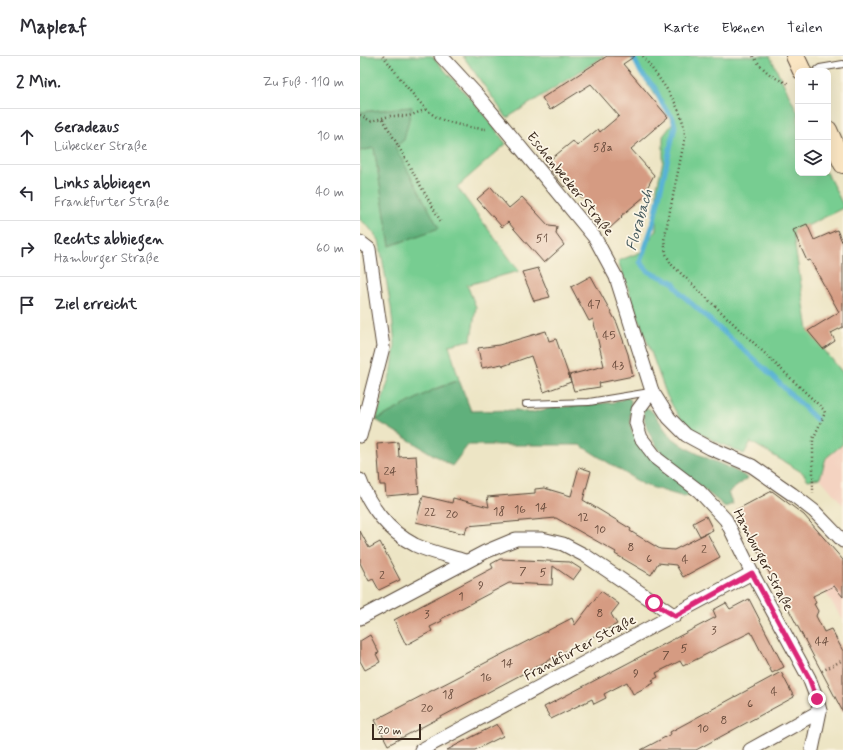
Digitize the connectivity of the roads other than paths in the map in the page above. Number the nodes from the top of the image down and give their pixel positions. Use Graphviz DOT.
graph roads {
  1 [pos="441,56"];
  2 [pos="795,56"];
  3 [pos="843,64"];
  4 [pos="796,68"];
  5 [pos="820,68"];
  6 [pos="831,137"];
  7 [pos="843,164"];
  8 [pos="360,242"];
  9 [pos="652,391"];
  10 [pos="526,404"];
  11 [pos="360,436"];
  12 [pos="360,480"];
  13 [pos="843,541"];
  14 [pos="465,561"];
  15 [pos="752,573"];
  16 [pos="675,616"];
  17 [pos="360,618"];
  18 [pos="820,711"];
  19 [pos="421,750"];
  20 [pos="750,750"];
  21 [pos="812,750"];
  1 -- 9 [label="street, Eschenbeeker Straße"];
  2 -- 4 [label="street"];
  3 -- 5 [label="lane"];
  6 -- 7 [label="street"];
  8 -- 11 [label="street"];
  9 -- 10 [label="lane"];
  9 -- 13 [label="street, Eschenbeeker Straße"];
  9 -- 15 [label="street, Hamburger Straße"];
  12 -- 14 [label="street"];
  14 -- 16 [label="street"];
  14 -- 17 [label="street"];
  15 -- 16 [label="street, Frankfurter Straße"];
  15 -- 18 [label="street, Hamburger Straße"];
  16 -- 19 [label="street, Frankfurter Straße"];
  18 -- 20 [label="street"];
  18 -- 21 [label="street"];
}
